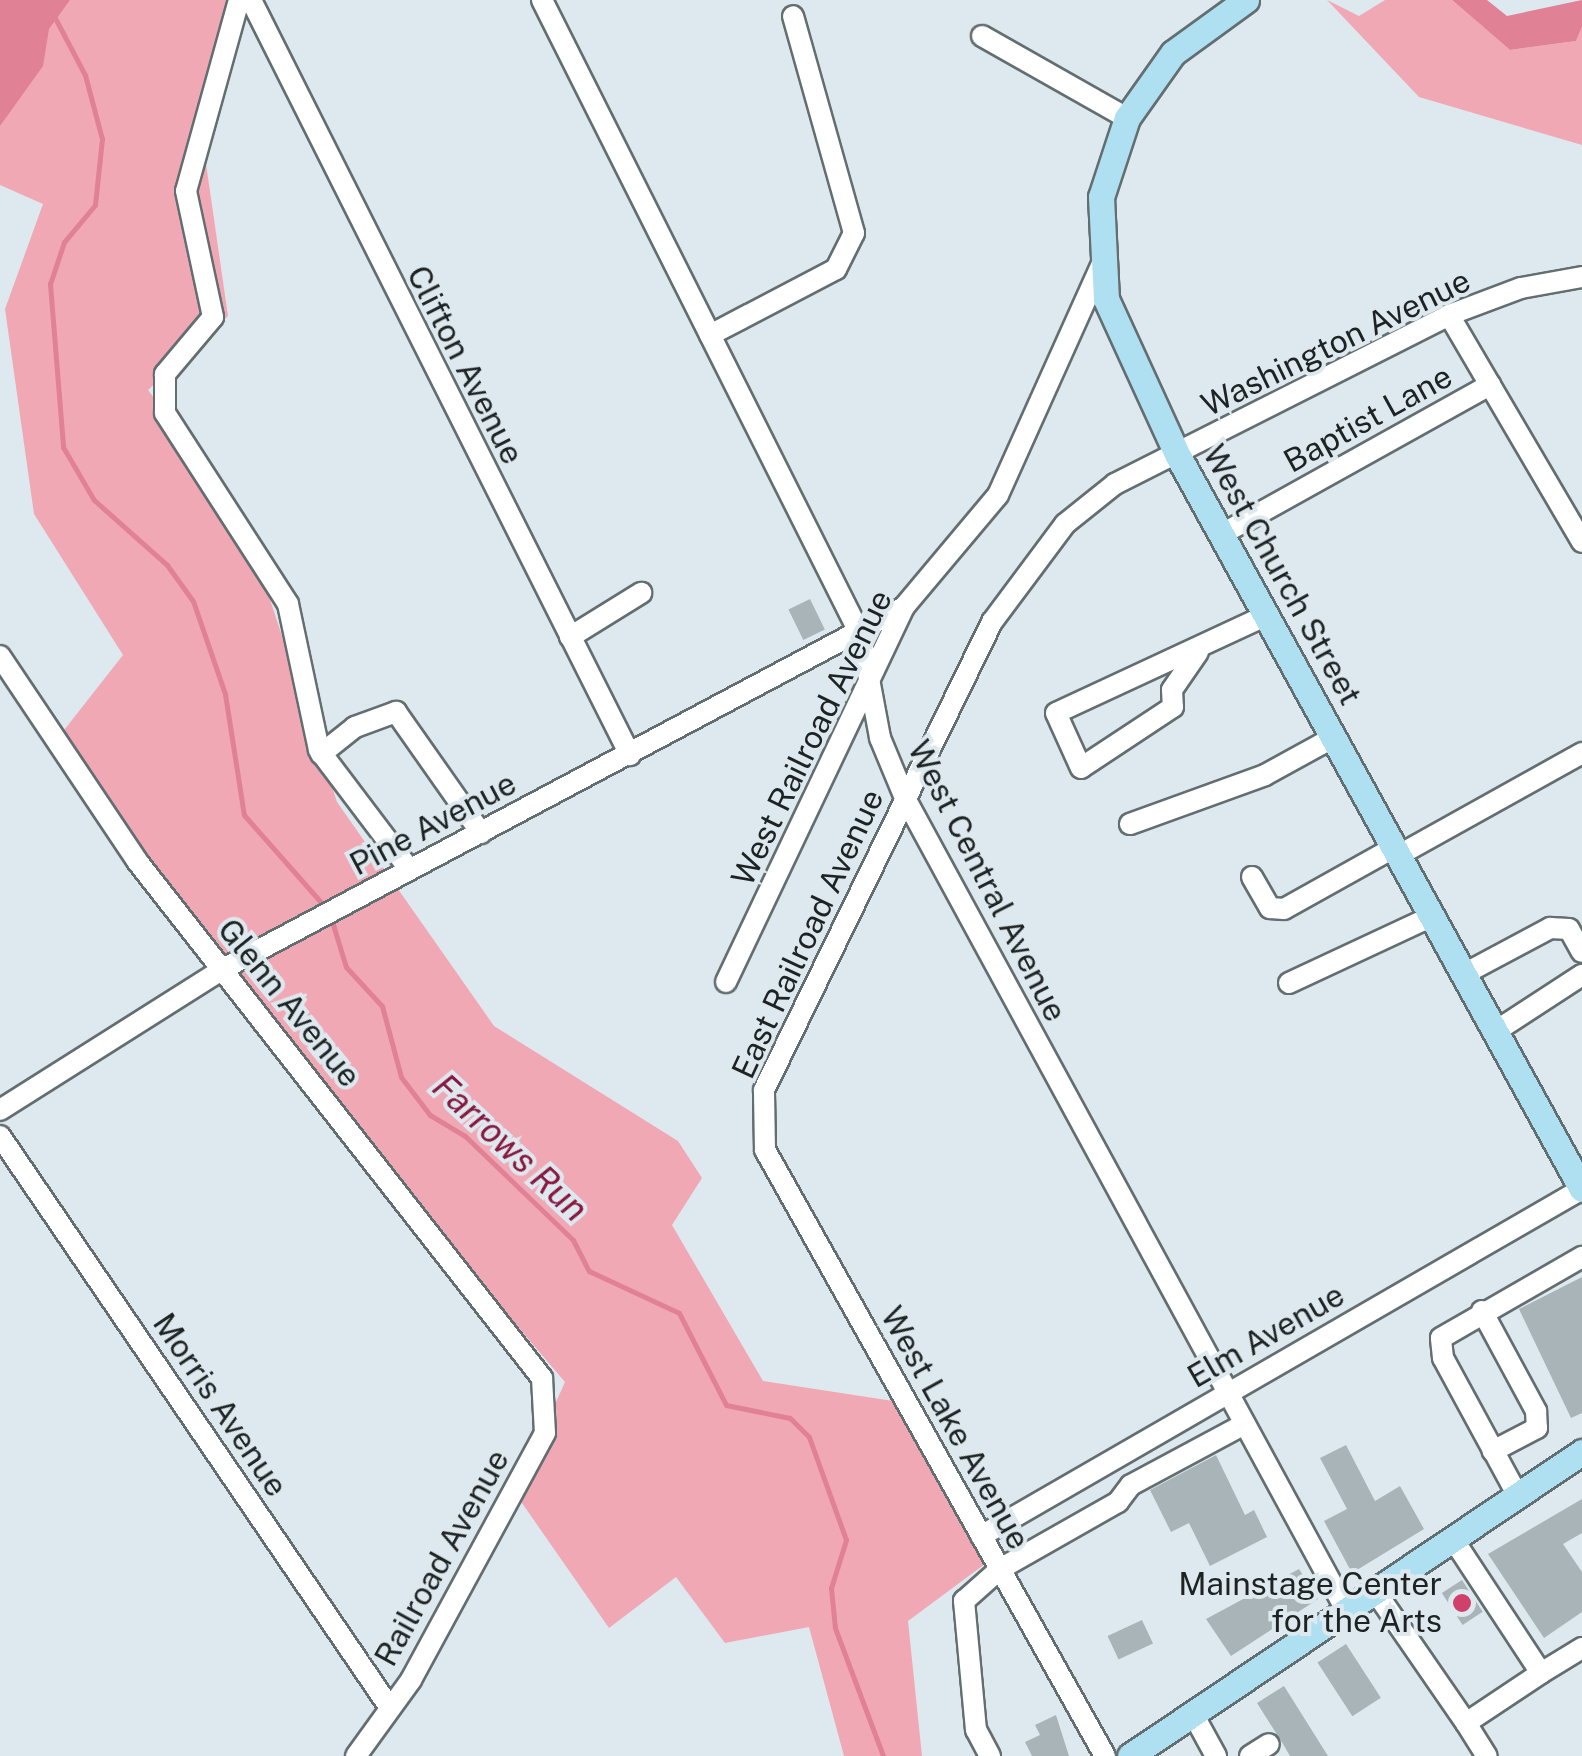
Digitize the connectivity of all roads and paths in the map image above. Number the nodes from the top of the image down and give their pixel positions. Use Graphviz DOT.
graph roads {
  1 [pos="239,0"];
  2 [pos="251,0"];
  3 [pos="542,0"];
  4 [pos="1246,0"];
  5 [pos="793,16"];
  6 [pos="982,36"];
  7 [pos="1127,118"];
  8 [pos="1102,264"];
  9 [pos="1582,277"];
  10 [pos="1448,314"];
  11 [pos="710,335"];
  12 [pos="1490,386"];
  13 [pos="1178,456"];
  14 [pos="1222,534"];
  15 [pos="1582,542"];
  16 [pos="641,592"];
  17 [pos="904,608"];
  18 [pos="1267,616"];
  19 [pos="861,636"];
  20 [pos="570,637"];
  21 [pos="1198,652"];
  22 [pos="0,656"];
  23 [pos="868,683"];
  24 [pos="1334,737"];
  25 [pos="1582,753"];
  26 [pos="321,754"];
  27 [pos="630,755"];
  28 [pos="905,798"];
  29 [pos="1130,824"];
  30 [pos="481,833"];
  31 [pos="1397,851"];
  32 [pos="409,869"];
  33 [pos="1252,877"];
  34 [pos="1432,916"];
  35 [pos="1582,952"];
  36 [pos="224,969"];
  37 [pos="1464,974"];
  38 [pos="1582,974"];
  39 [pos="726,982"];
  40 [pos="1288,983"];
  41 [pos="1496,1032"];
  42 [pos="0,1110"];
  43 [pos="762,1126"];
  44 [pos="0,1136"];
  45 [pos="1582,1189"];
  46 [pos="1582,1256"];
  47 [pos="1482,1311"];
  48 [pos="542,1378"];
  49 [pos="1226,1394"];
  50 [pos="1243,1426"];
  51 [pos="1493,1451"];
  52 [pos="1582,1452"];
  53 [pos="1116,1458"];
  54 [pos="1131,1484"];
  55 [pos="1518,1496"];
  56 [pos="981,1536"];
  57 [pos="1454,1540"];
  58 [pos="1000,1570"];
  59 [pos="1376,1591"];
  60 [pos="1346,1610"];
  61 [pos="1582,1648"];
  62 [pos="1541,1673"];
  63 [pos="390,1708"];
  64 [pos="1192,1714"];
  65 [pos="1466,1723"];
  66 [pos="1269,1744"];
  67 [pos="356,1756"];
  68 [pos="990,1756"];
  69 [pos="1105,1756"];
  70 [pos="1130,1756"];
  71 [pos="1216,1756"];
  72 [pos="1250,1756"];
  73 [pos="1486,1756"];
  1 -- 26 [label="street"];
  2 -- 20 [label="street, Clifton Avenue"];
  3 -- 11 [label="street, West Central Avenue"];
  4 -- 7 [label="main road, West Church Street"];
  5 -- 11 [label="street"];
  6 -- 7 [label="street"];
  7 -- 8 [label="main road, West Church Street"];
  8 -- 13 [label="main road, West Church Street"];
  8 -- 17 [label="street, West Railroad Avenue"];
  9 -- 10 [label="street, Washington Avenue"];
  10 -- 12 [label="street"];
  10 -- 13 [label="street, Washington Avenue"];
  11 -- 19 [label="street, West Central Avenue"];
  12 -- 14 [label="street, Baptist Lane"];
  12 -- 15 [label="street"];
  13 -- 14 [label="main road, West Church Street"];
  13 -- 28 [label="street, East Railroad Avenue"];
  14 -- 18 [label="main road, West Church Street"];
  16 -- 20 [label="street"];
  17 -- 19 [label="street, Pine Avenue"];
  17 -- 23 [label="street, West Railroad Avenue"];
  18 -- 21 [label="street"];
  18 -- 24 [label="main road, West Church Street"];
  19 -- 23 [label="street, West Central Avenue"];
  19 -- 27 [label="street, Pine Avenue"];
  20 -- 27 [label="street, Clifton Avenue"];
  21 -- 21 [label="street"];
  22 -- 36 [label="street, Glenn Avenue"];
  23 -- 28 [label="street, West Central Avenue"];
  23 -- 39 [label="street, West Railroad Avenue"];
  24 -- 29 [label="street"];
  24 -- 31 [label="main road, West Church Street"];
  25 -- 31 [label="street"];
  26 -- 30 [label="street"];
  26 -- 32 [label="street"];
  27 -- 30 [label="street, Pine Avenue"];
  28 -- 43 [label="street, East Railroad Avenue"];
  28 -- 49 [label="street, West Central Avenue"];
  30 -- 32 [label="street, Pine Avenue"];
  31 -- 33 [label="street"];
  31 -- 34 [label="main road, West Church Street"];
  32 -- 36 [label="street, Pine Avenue"];
  34 -- 37 [label="main road, West Church Street"];
  34 -- 40 [label="street"];
  35 -- 37 [label="street"];
  36 -- 42 [label="street, Pine Avenue"];
  36 -- 48 [label="street, Glenn Avenue"];
  37 -- 41 [label="main road, West Church Street"];
  38 -- 41 [label="street"];
  41 -- 45 [label="main road, West Church Street"];
  43 -- 56 [label="street, West Lake Avenue"];
  44 -- 63 [label="street, Morris Avenue"];
  45 -- 49 [label="street, Elm Avenue"];
  46 -- 47 [label="street"];
  47 -- 51 [label="street"];
  47 -- 51 [label="street"];
  48 -- 63 [label="street, Railroad Avenue"];
  49 -- 50 [label="street, West Central Avenue"];
  49 -- 53 [label="street, Elm Avenue"];
  50 -- 54 [label="street"];
  50 -- 60 [label="street, West Central Avenue"];
  51 -- 55 [label="street"];
  52 -- 55 [label="main road"];
  53 -- 54 [label="street"];
  53 -- 56 [label="street, Elm Avenue"];
  54 -- 58 [label="street"];
  55 -- 57 [label="main road"];
  56 -- 58 [label="street, West Lake Avenue"];
  57 -- 59 [label="main road"];
  57 -- 62 [label="street"];
  58 -- 68 [label="street"];
  58 -- 69 [label="street, West Lake Avenue"];
  59 -- 60 [label="main road"];
  59 -- 65 [label="street"];
  60 -- 64 [label="main road"];
  61 -- 62 [label="street"];
  62 -- 65 [label="street"];
  63 -- 67 [label="street, Railroad Avenue"];
  64 -- 70 [label="main road"];
  64 -- 71 [label="street"];
  65 -- 73 [label="street"];
  66 -- 72 [label="street"];
}
